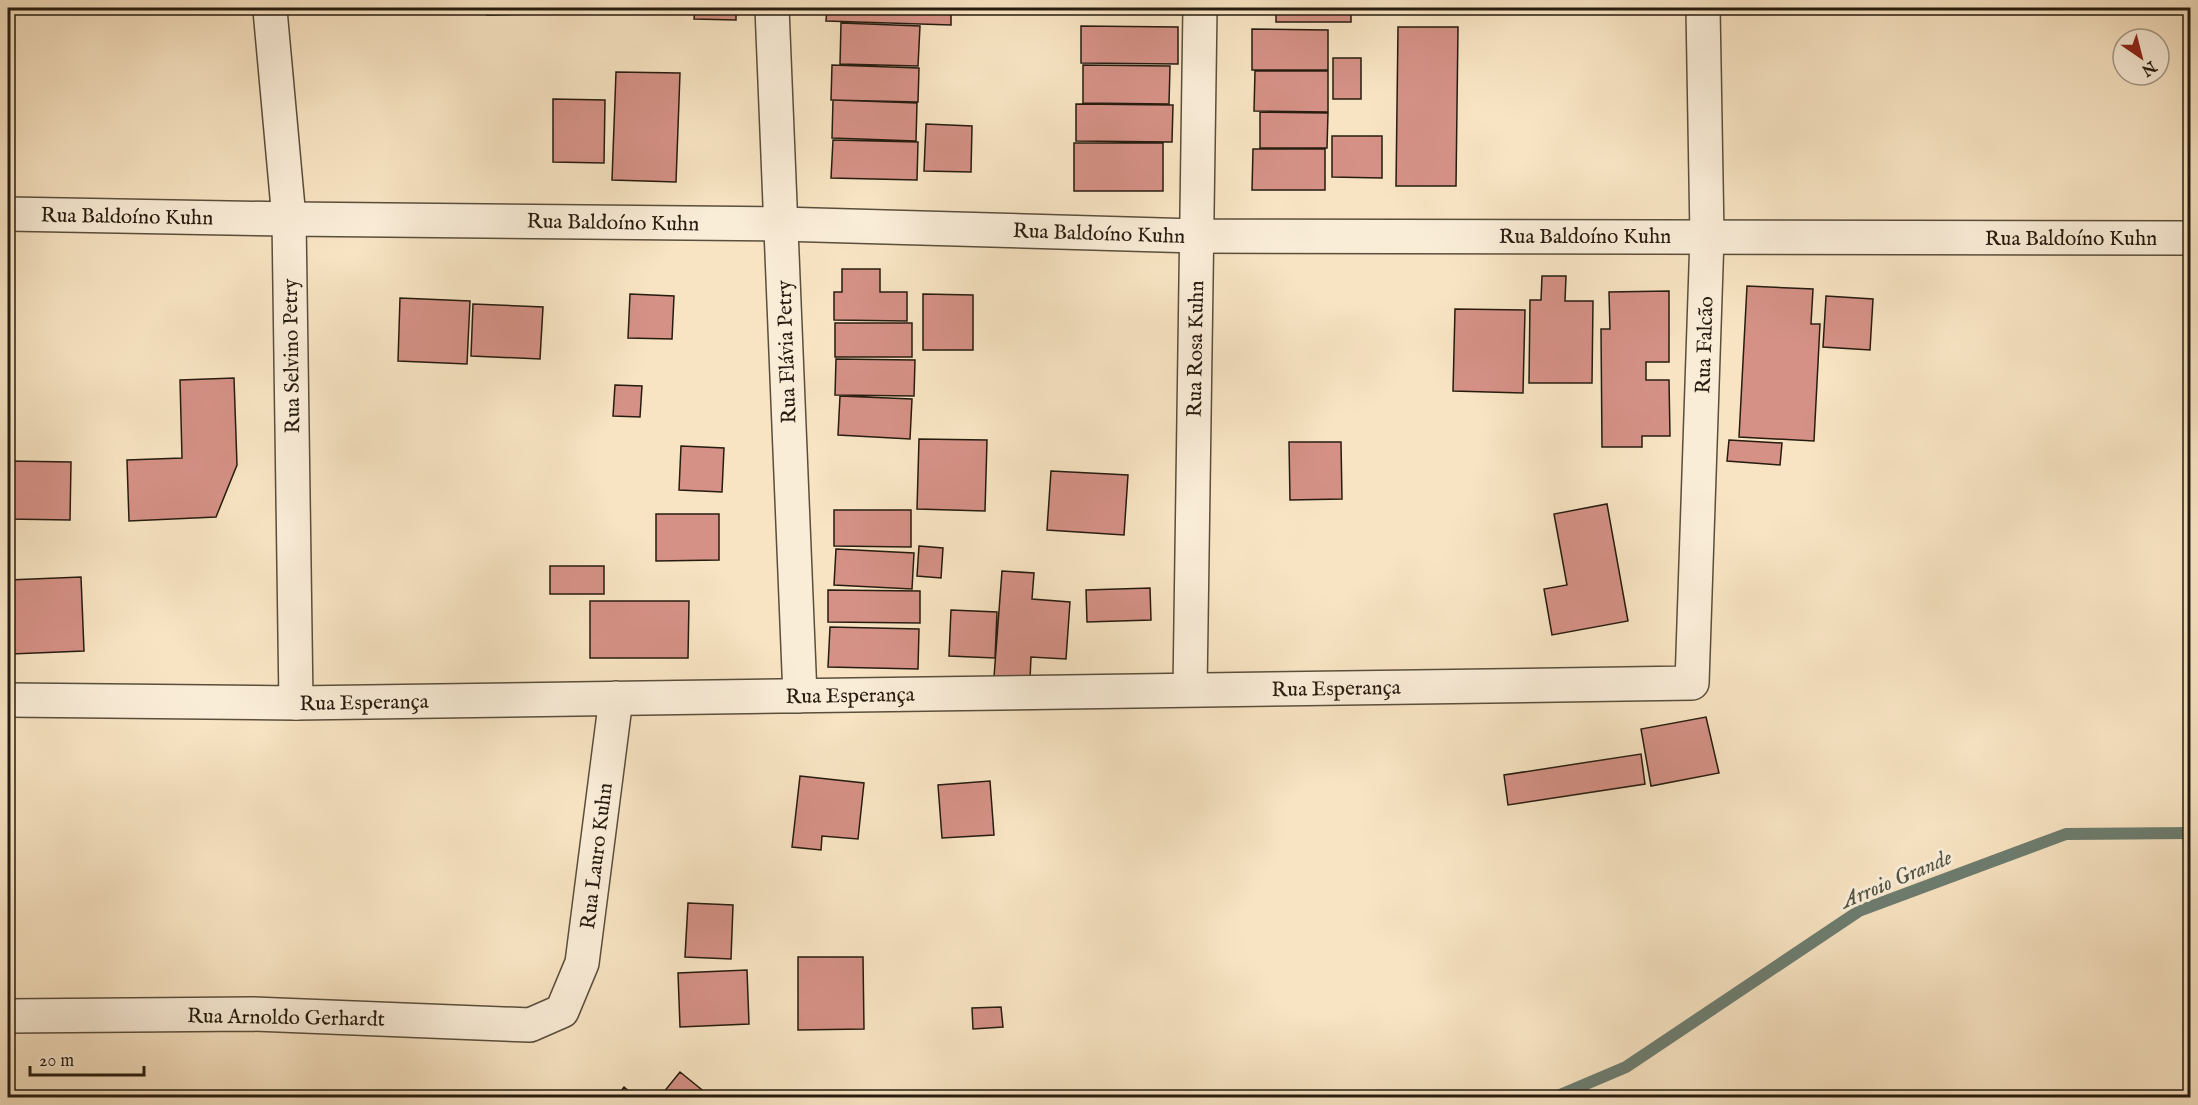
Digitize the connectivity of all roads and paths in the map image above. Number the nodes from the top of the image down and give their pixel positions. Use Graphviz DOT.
graph roads {
  1 [pos="772,8"];
  2 [pos="1200,8"];
  3 [pos="1703,8"];
  4 [pos="270,10"];
  5 [pos="8,214"];
  6 [pos="289,219"];
  7 [pos="780,224"];
  8 [pos="1196,236"];
  9 [pos="1707,237"];
  10 [pos="2190,238"];
  11 [pos="1692,683"];
  12 [pos="1190,690"];
  13 [pos="800,696"];
  14 [pos="616,698"];
  15 [pos="8,700"];
  16 [pos="296,703"];
  17 [pos="562,1011"];
  18 [pos="8,1016"];
  1 -- 7 [label="street, Rua Flávia Petry"];
  2 -- 8 [label="street, Rua Rosa Kuhn"];
  3 -- 9 [label="street, Rua Falcão"];
  4 -- 6 [label="street, Rua Selvino Petry"];
  5 -- 6 [label="street, Rua Baldoíno Kuhn"];
  6 -- 7 [label="street, Rua Baldoíno Kuhn"];
  6 -- 16 [label="street, Rua Selvino Petry"];
  7 -- 8 [label="street, Rua Baldoíno Kuhn"];
  7 -- 13 [label="street, Rua Flávia Petry"];
  8 -- 9 [label="street, Rua Baldoíno Kuhn"];
  8 -- 12 [label="street, Rua Rosa Kuhn"];
  9 -- 10 [label="street, Rua Baldoíno Kuhn"];
  9 -- 11 [label="street, Rua Falcão"];
  11 -- 12 [label="street, Rua Esperança"];
  12 -- 13 [label="street, Rua Esperança"];
  13 -- 14 [label="street, Rua Esperança"];
  14 -- 16 [label="street, Rua Esperança"];
  14 -- 17 [label="street, Rua Lauro Kuhn"];
  15 -- 16 [label="street, Rua Esperança"];
  17 -- 18 [label="street, Rua Arnoldo Gerhardt"];
}
